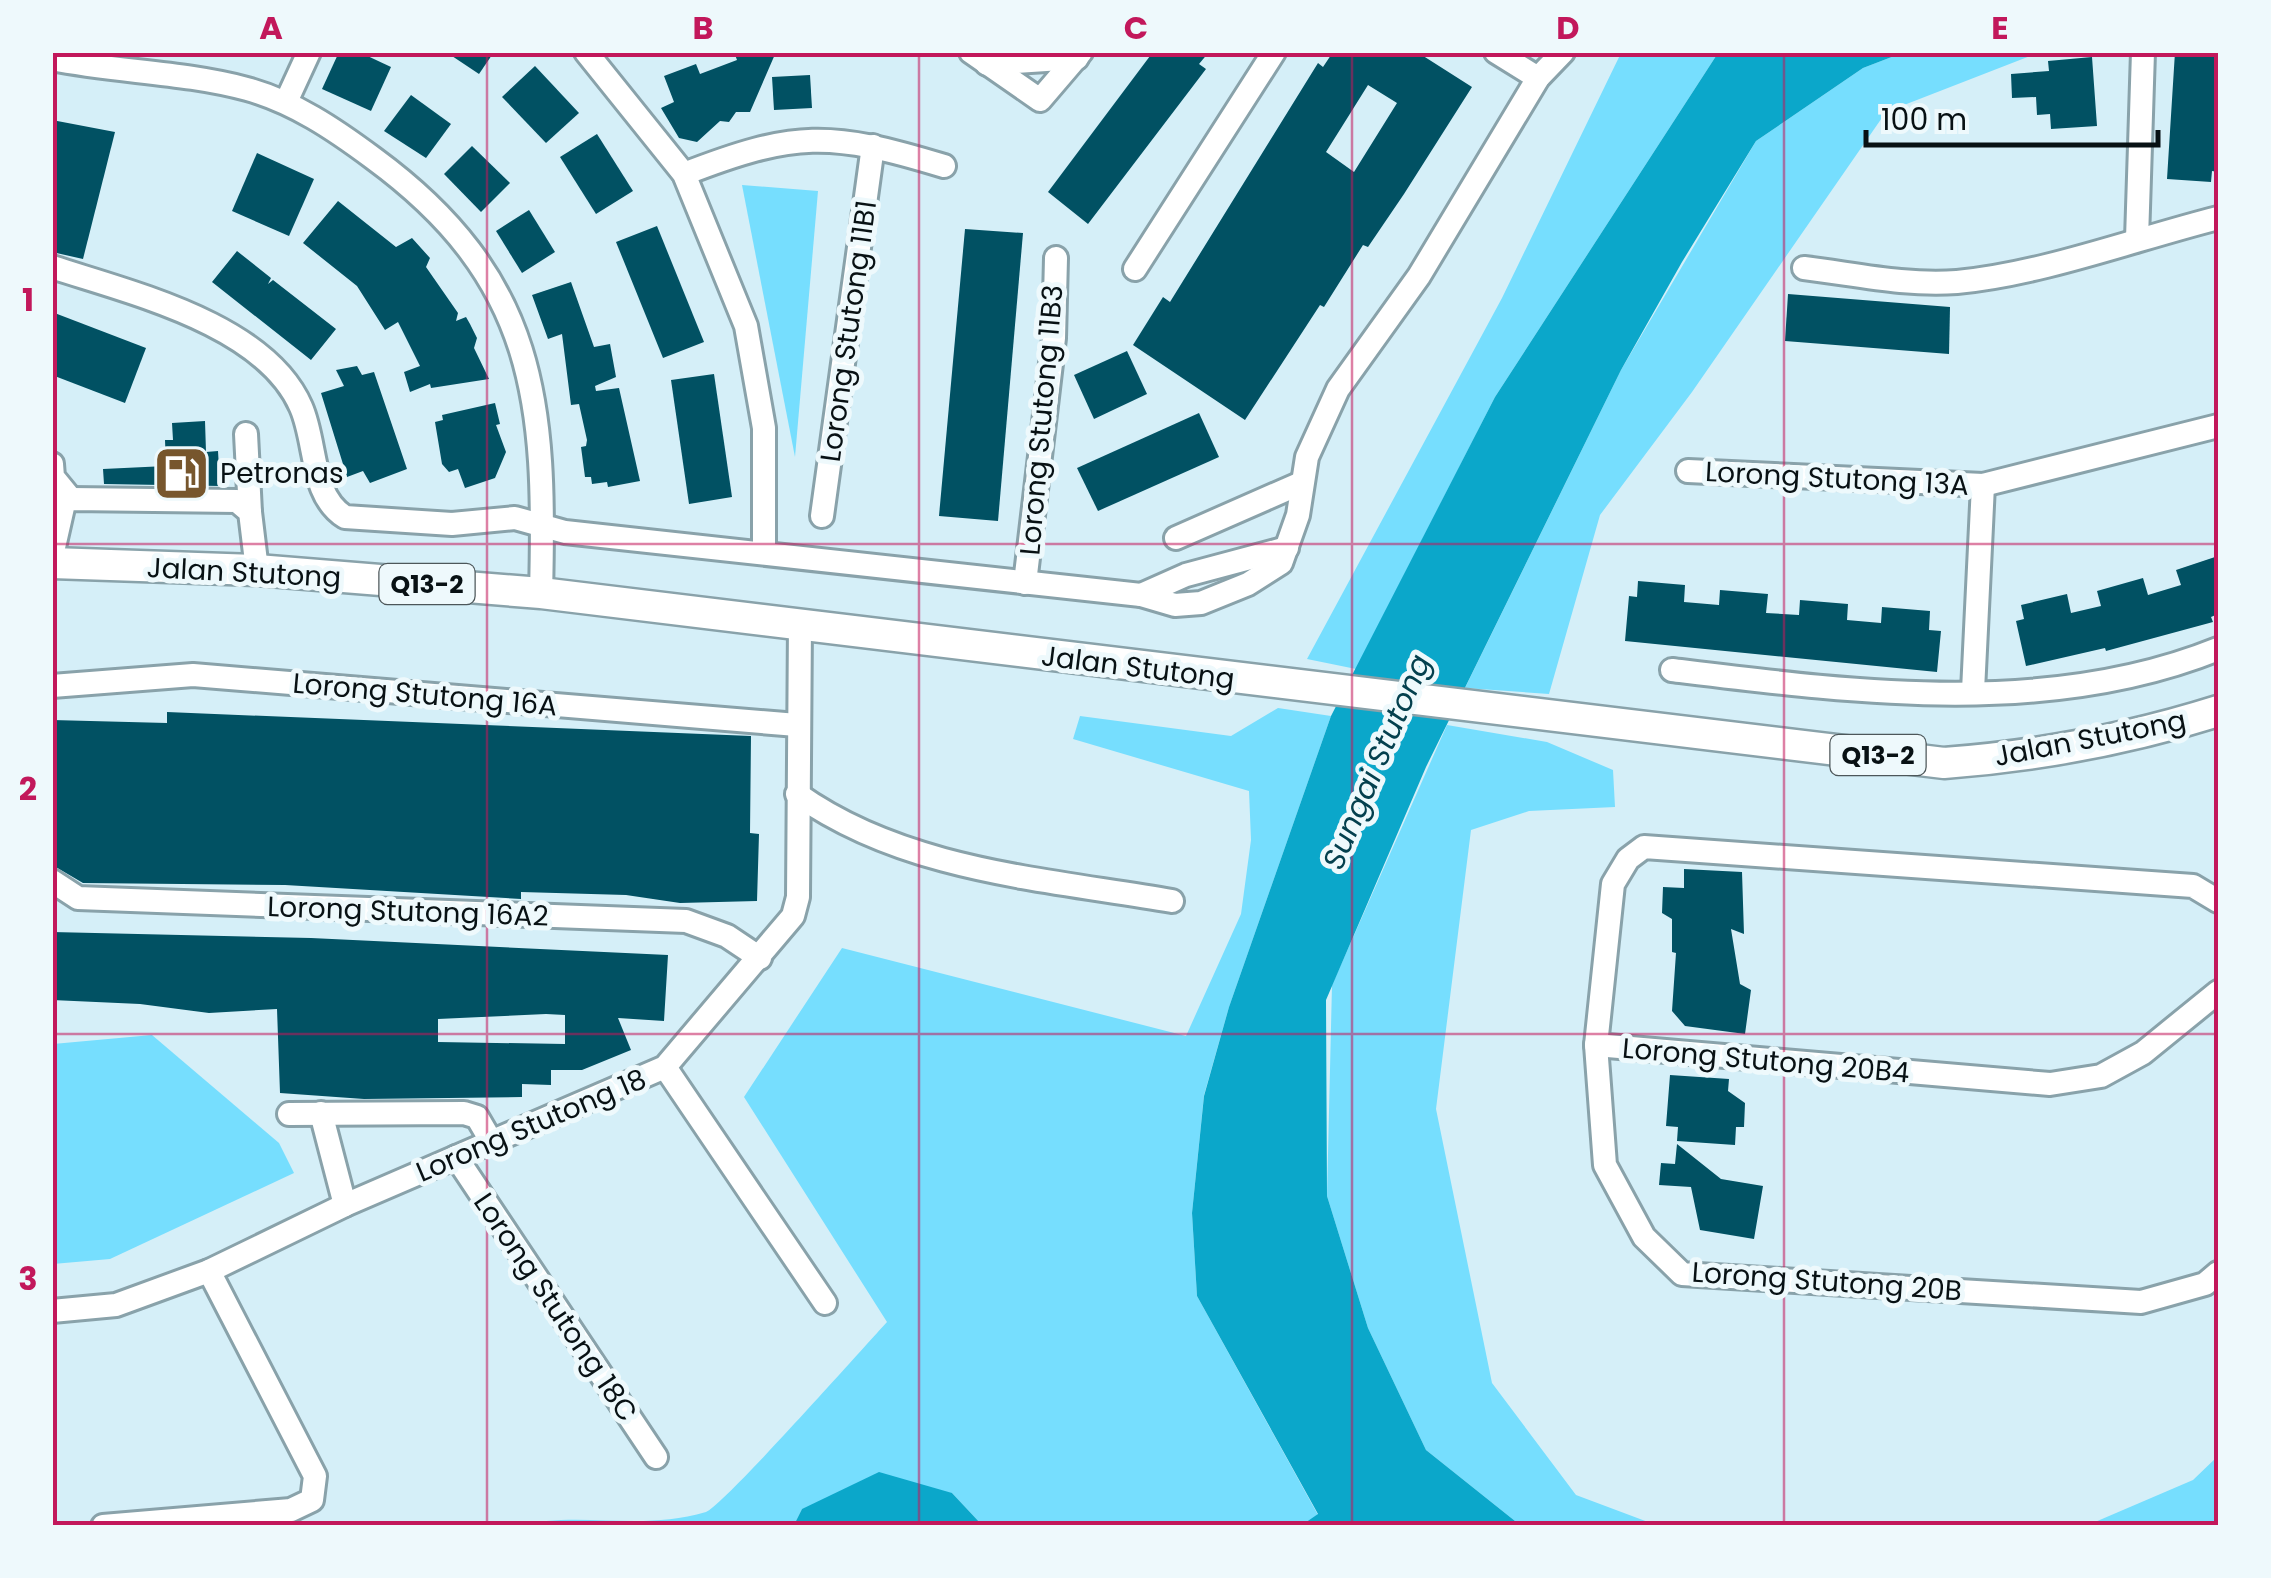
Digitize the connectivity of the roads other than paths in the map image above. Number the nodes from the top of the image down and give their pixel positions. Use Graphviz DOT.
graph roads {
  1 [pos="309,52"];
  2 [pos="586,52"];
  3 [pos="1274,52"];
  4 [pos="1496,52"];
  5 [pos="1563,52"];
  6 [pos="2143,52"];
  7 [pos="1079,55"];
  8 [pos="978,58"];
  9 [pos="52,59"];
  10 [pos="101,61"];
  11 [pos="1538,78"];
  12 [pos="286,102"];
  13 [pos="874,146"];
  14 [pos="944,166"];
  15 [pos="684,174"];
  16 [pos="2218,218"];
  17 [pos="2137,239"];
  18 [pos="1056,258"];
  19 [pos="52,267"];
  20 [pos="1804,268"];
  21 [pos="1135,269"];
  22 [pos="2218,426"];
  23 [pos="246,434"];
  24 [pos="52,464"];
  25 [pos="1688,471"];
  26 [pos="53,477"];
  27 [pos="1299,484"];
  28 [pos="1982,485"];
  29 [pos="71,499"];
  30 [pos="250,512"];
  31 [pos="822,516"];
  32 [pos="543,524"];
  33 [pos="1176,538"];
  34 [pos="764,552"];
  35 [pos="52,559"];
  36 [pos="256,570"];
  37 [pos="1025,583"];
  38 [pos="541,593"];
  39 [pos="800,623"];
  40 [pos="2218,648"];
  41 [pos="1672,670"];
  42 [pos="52,686"];
  43 [pos="1974,691"];
  44 [pos="2218,710"];
  45 [pos="797,725"];
  46 [pos="798,794"];
  47 [pos="52,881"];
  48 [pos="1172,901"];
  49 [pos="2218,902"];
  50 [pos="760,958"];
  51 [pos="2218,992"];
  52 [pos="1596,1046"];
  53 [pos="665,1068"];
  54 [pos="320,1113"];
  55 [pos="289,1114"];
  56 [pos="491,1141"];
  57 [pos="456,1157"];
  58 [pos="345,1205"];
  59 [pos="209,1271"];
  60 [pos="2218,1273"];
  61 [pos="826,1303"];
  62 [pos="52,1311"];
  63 [pos="656,1457"];
  64 [pos="104,1526"];
  1 -- 12 [label="street"];
  2 -- 15 [label="street"];
  3 -- 21 [label="street"];
  4 -- 11 [label="street"];
  5 -- 11 [label="street"];
  6 -- 17 [label="street"];
  7 -- 8 [label="street"];
  7 -- 8 [label="street"];
  9 -- 10 [label="street"];
  10 -- 12 [label="street"];
  11 -- 27 [label="street"];
  12 -- 32 [label="street"];
  13 -- 14 [label="street"];
  13 -- 15 [label="street"];
  13 -- 31 [label="street, Lorong Stutong 11B1"];
  15 -- 34 [label="street"];
  16 -- 17 [label="street"];
  17 -- 20 [label="street"];
  18 -- 37 [label="street, Lorong Stutong 11B3"];
  19 -- 32 [label="street"];
  22 -- 28 [label="street, Lorong Stutong 13A"];
  23 -- 30 [label="street"];
  24 -- 26 [label="street"];
  25 -- 28 [label="street, Lorong Stutong 13A"];
  26 -- 29 [label="street"];
  27 -- 33 [label="street"];
  27 -- 37 [label="street"];
  28 -- 43 [label="street"];
  29 -- 30 [label="street"];
  29 -- 35 [label="street"];
  30 -- 36 [label="street"];
  32 -- 34 [label="street"];
  32 -- 38 [label="street"];
  34 -- 37 [label="street"];
  35 -- 36 [label="main road, Jalan Stutong / Q13-2"];
  36 -- 38 [label="main road, Jalan Stutong / Q13-2"];
  38 -- 39 [label="main road, Jalan Stutong / Q13-2"];
  39 -- 44 [label="main road, Jalan Stutong / Q13-2"];
  39 -- 45 [label="street, Lorong Stutong 18"];
  40 -- 43 [label="street"];
  41 -- 43 [label="street"];
  42 -- 45 [label="street, Lorong Stutong 16A"];
  45 -- 46 [label="street, Lorong Stutong 18"];
  46 -- 48 [label="street"];
  46 -- 50 [label="street, Lorong Stutong 18"];
  47 -- 50 [label="street, Lorong Stutong 16A2"];
  49 -- 52 [label="street, Lorong Stutong 20B4"];
  50 -- 53 [label="street, Lorong Stutong 18"];
  51 -- 52 [label="street, Lorong Stutong 20B4"];
  52 -- 60 [label="street, Lorong Stutong 20B"];
  53 -- 56 [label="street, Lorong Stutong 18"];
  53 -- 61 [label="street"];
  54 -- 55 [label="street"];
  54 -- 56 [label="street"];
  54 -- 58 [label="street"];
  56 -- 57 [label="street, Lorong Stutong 18"];
  57 -- 58 [label="street, Lorong Stutong 18"];
  57 -- 63 [label="street, Lorong Stutong 18C"];
  58 -- 59 [label="street, Lorong Stutong 18"];
  59 -- 62 [label="street, Lorong Stutong 18"];
  59 -- 64 [label="street"];
}
